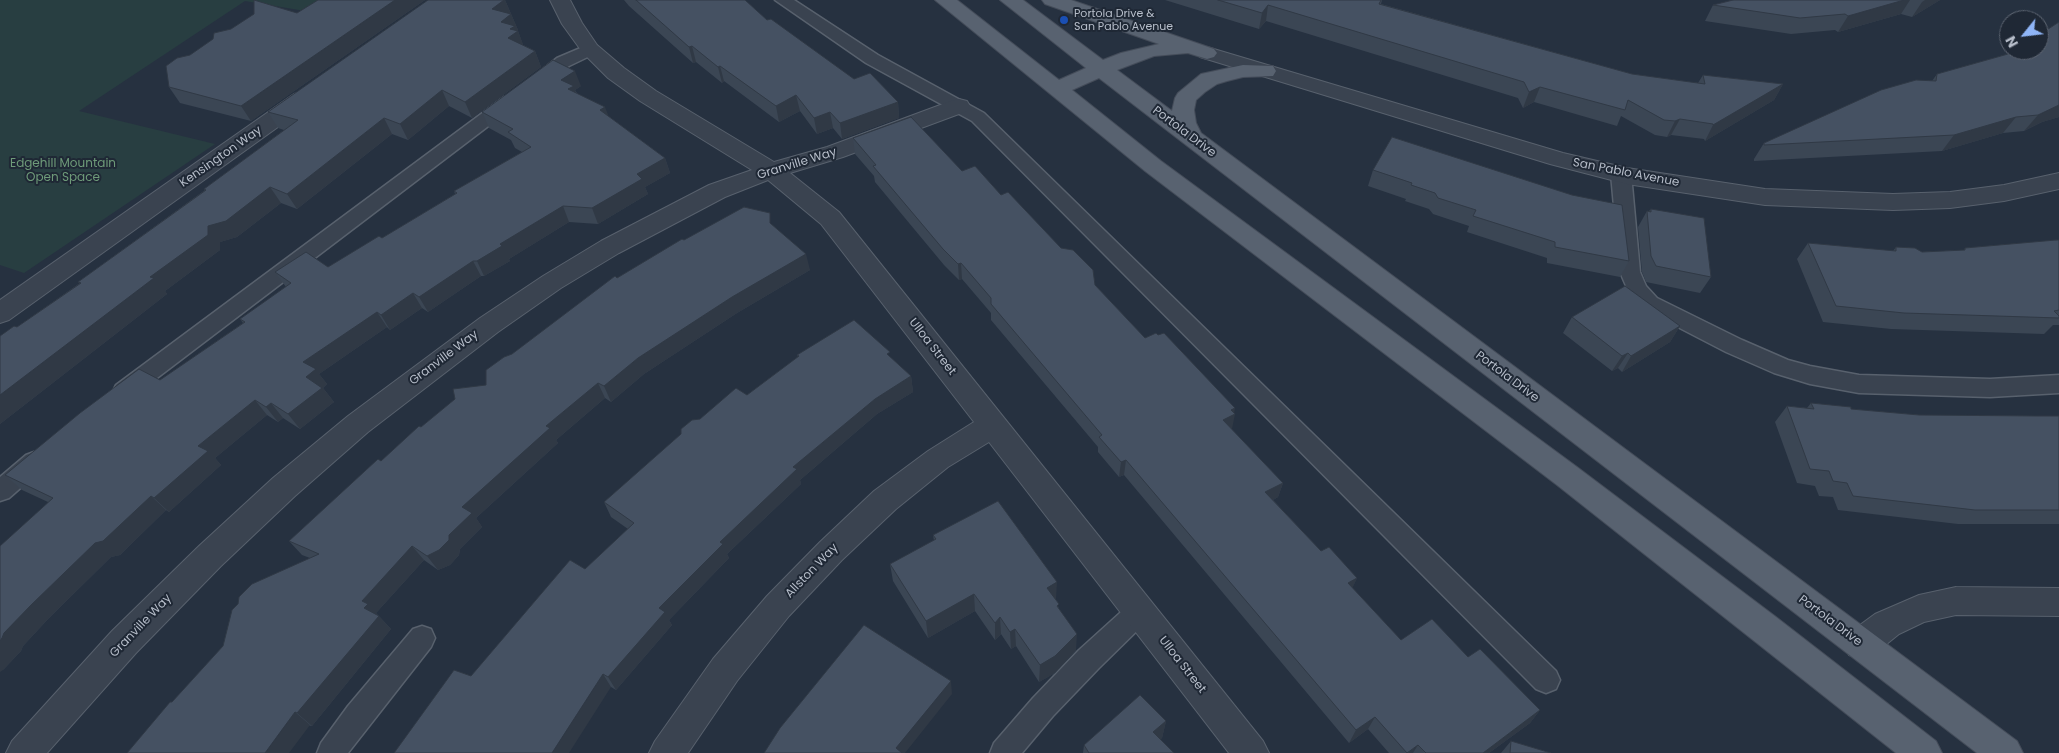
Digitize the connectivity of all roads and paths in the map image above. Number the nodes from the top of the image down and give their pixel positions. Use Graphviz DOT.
graph roads {
  1 [pos="560,0"];
  2 [pos="783,0"];
  3 [pos="945,0"];
  4 [pos="1010,0"];
  5 [pos="1052,0"];
  6 [pos="590,49"];
  7 [pos="1207,53"];
  8 [pos="1101,69"];
  9 [pos="1266,71"];
  10 [pos="316,89"];
  11 [pos="1056,89"];
  12 [pos="959,106"];
  13 [pos="1192,138"];
  14 [pos="771,171"];
  15 [pos="1621,174"];
  16 [pos="2059,181"];
  17 [pos="0,313"];
  18 [pos="2059,384"];
  19 [pos="109,402"];
  20 [pos="993,424"];
  21 [pos="50,449"];
  22 [pos="0,491"];
  23 [pos="2059,602"];
  24 [pos="1140,611"];
  25 [pos="422,638"];
  26 [pos="1861,644"];
  27 [pos="1546,680"];
  28 [pos="24,753"];
  29 [pos="331,753"];
  30 [pos="667,753"];
  31 [pos="1004,753"];
  32 [pos="1251,753"];
  33 [pos="1924,753"];
  34 [pos="2005,753"];
  1 -- 6 [label="street, Ulloa Street"];
  2 -- 12 [label="lane"];
  3 -- 11 [label="main road"];
  4 -- 8 [label="main road, Portola Drive"];
  5 -- 7 [label="main road"];
  6 -- 14 [label="street, Ulloa Street"];
  6 -- 19 [label="lane"];
  7 -- 8 [label="main road"];
  7 -- 9 [label="street, San Pablo Avenue"];
  8 -- 11 [label="main road"];
  8 -- 13 [label="main road, Portola Drive"];
  9 -- 13 [label="main road"];
  9 -- 15 [label="street, San Pablo Avenue"];
  10 -- 17 [label="street, Kensington Way"];
  11 -- 33 [label="main road"];
  12 -- 14 [label="street, Granville Way"];
  12 -- 27 [label="lane"];
  13 -- 26 [label="main road, Portola Drive"];
  14 -- 20 [label="street, Ulloa Street"];
  14 -- 28 [label="street, Granville Way"];
  15 -- 16 [label="street, San Pablo Avenue"];
  15 -- 18 [label="lane"];
  20 -- 24 [label="street, Ulloa Street"];
  20 -- 30 [label="street, Allston Way"];
  21 -- 22 [label="lane"];
  23 -- 26 [label="street"];
  24 -- 31 [label="lane"];
  24 -- 32 [label="street, Ulloa Street"];
  25 -- 29 [label="lane"];
  26 -- 34 [label="main road, Portola Drive"];
}
